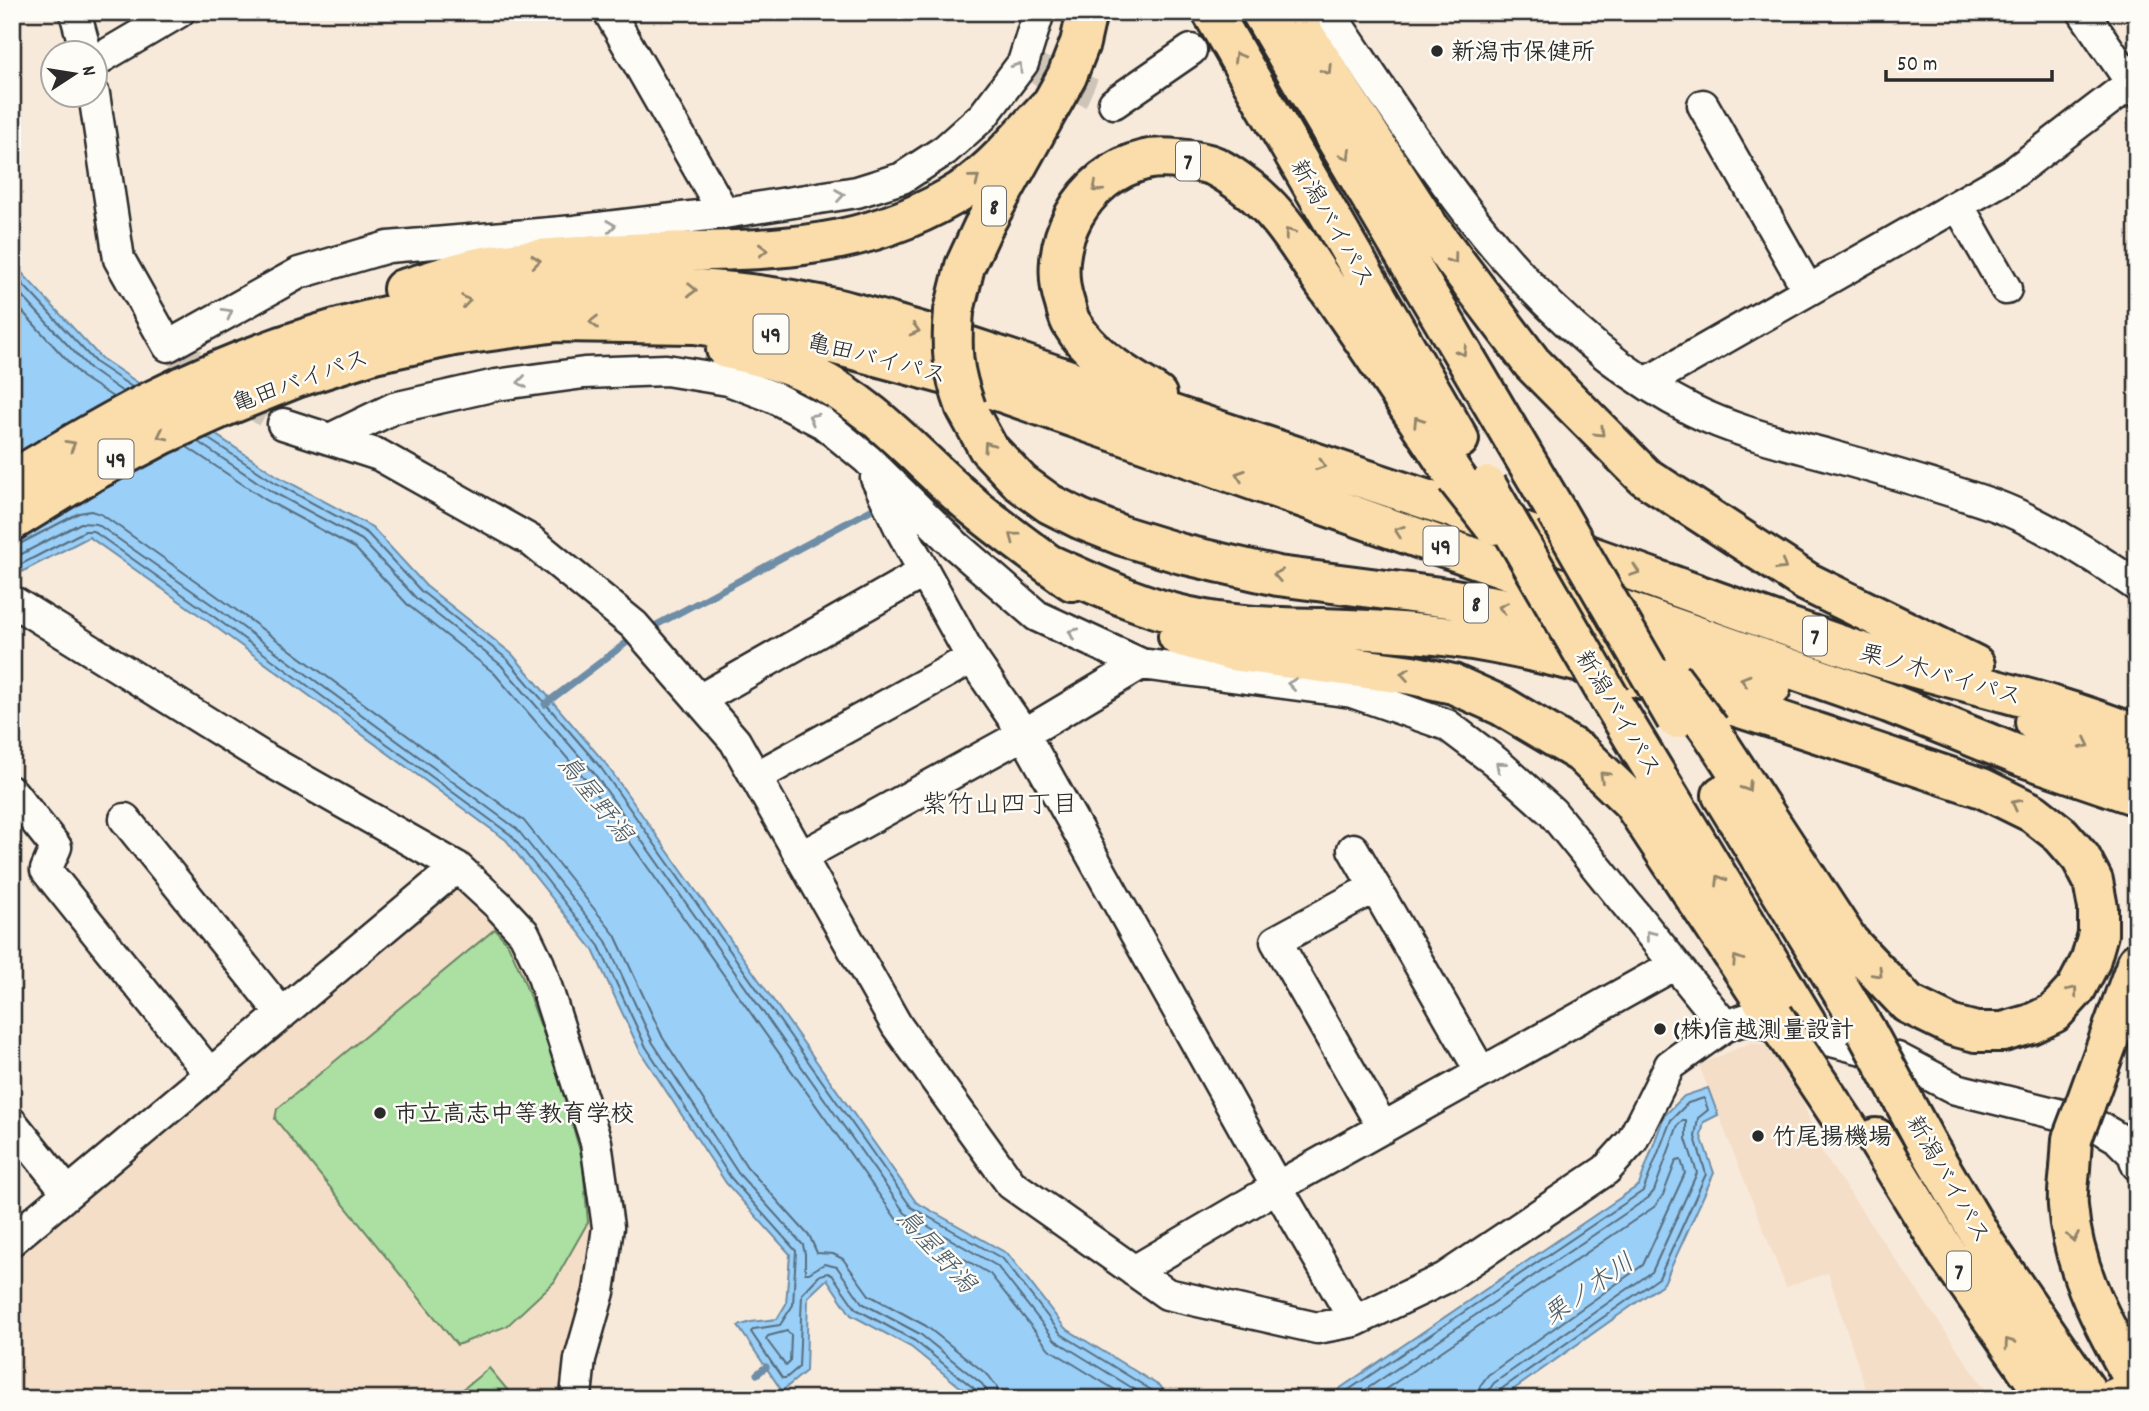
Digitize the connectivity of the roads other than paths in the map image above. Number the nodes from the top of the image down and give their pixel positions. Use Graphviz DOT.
graph roads {
  1 [pos="75,12"];
  2 [pos="178,12"];
  3 [pos="609,12"];
  4 [pos="1039,12"];
  5 [pos="1087,12"];
  6 [pos="1212,12"];
  7 [pos="1261,12"];
  8 [pos="1290,12"];
  9 [pos="1329,12"];
  10 [pos="2083,12"];
  11 [pos="82,38"];
  12 [pos="1191,50"];
  13 [pos="108,54"];
  14 [pos="2134,87"];
  15 [pos="1114,103"];
  16 [pos="1703,105"];
  17 [pos="1048,107"];
  18 [pos="96,108"];
  19 [pos="1958,205"];
  20 [pos="724,212"];
  21 [pos="2006,289"];
  22 [pos="1808,290"];
  23 [pos="649,323"];
  24 [pos="1646,383"];
  25 [pos="211,387"];
  26 [pos="283,424"];
  27 [pos="1210,428"];
  28 [pos="330,439"];
  29 [pos="867,459"];
  30 [pos="12,480"];
  31 [pos="1471,482"];
  32 [pos="12,521"];
  33 [pos="1552,525"];
  34 [pos="1051,565"];
  35 [pos="925,572"];
  36 [pos="2137,586"];
  37 [pos="1574,588"];
  38 [pos="12,601"];
  39 [pos="1864,653"];
  40 [pos="972,658"];
  41 [pos="1141,664"];
  42 [pos="699,700"];
  43 [pos="2088,715"];
  44 [pos="1693,724"];
  45 [pos="1024,734"];
  46 [pos="2137,735"];
  47 [pos="2023,757"];
  48 [pos="756,777"];
  49 [pos="2137,786"];
  50 [pos="12,792"];
  51 [pos="2137,796"];
  52 [pos="125,819"];
  53 [pos="1353,849"];
  54 [pos="802,856"];
  55 [pos="457,867"];
  56 [pos="1375,887"];
  57 [pos="2137,962"];
  58 [pos="1674,965"];
  59 [pos="2129,993"];
  60 [pos="282,1014"];
  61 [pos="1790,1020"];
  62 [pos="1725,1026"];
  63 [pos="1481,1072"];
  64 [pos="210,1074"];
  65 [pos="12,1124"];
  66 [pos="1383,1128"];
  67 [pos="2137,1165"];
  68 [pos="1277,1187"];
  69 [pos="68,1193"];
  70 [pos="12,1240"];
  71 [pos="1134,1271"];
  72 [pos="1355,1321"];
  73 [pos="2105,1389"];
  74 [pos="578,1399"];
  1 -- 11 [label="street"];
  2 -- 13 [label="street"];
  3 -- 20 [label="street"];
  20 -- 4 [label="street, one-way"];
  5 -- 17 [label="highway, 8"];
  31 -- 6 [label="highway, 新潟バイパス, one-way"];
  7 -- 33 [label="highway, 新潟バイパス, one-way"];
  8 -- 43 [label="highway, one-way"];
  9 -- 24 [label="street"];
  10 -- 14 [label="street"];
  12 -- 15 [label="street"];
  14 -- 19 [label="street"];
  16 -- 22 [label="street"];
  25 -- 17 [label="highway, one-way"];
  47 -- 17 [label="highway, 8, one-way, bridge"];
  18 -- 20 [label="street, one-way"];
  19 -- 21 [label="street"];
  19 -- 22 [label="street"];
  22 -- 24 [label="street"];
  23 -- 25 [label="highway, 亀田バイパス / 49, one-way"];
  34 -- 23 [label="highway, one-way"];
  37 -- 23 [label="highway, 亀田バイパス / 49, one-way"];
  24 -- 36 [label="street"];
  25 -- 27 [label="highway, 亀田バイパス / 49, one-way"];
  30 -- 25 [label="highway, 亀田バイパス / 49, one-way"];
  25 -- 32 [label="highway, 亀田バイパス / 49, one-way"];
  26 -- 28 [label="street"];
  31 -- 27 [label="highway, 7, one-way"];
  27 -- 33 [label="highway, 亀田バイパス / 7, one-way"];
  29 -- 28 [label="street, one-way"];
  28 -- 42 [label="street"];
  29 -- 35 [label="street"];
  41 -- 29 [label="street, one-way"];
  31 -- 37 [label="highway, 7, bridge"];
  33 -- 37 [label="highway, 新潟バイパス, bridge"];
  33 -- 39 [label="highway, 栗ノ木バイパス / 7, one-way"];
  44 -- 34 [label="highway, one-way"];
  61 -- 34 [label="highway, one-way"];
  35 -- 40 [label="street"];
  35 -- 42 [label="street"];
  37 -- 44 [label="highway, bridge"];
  37 -- 44 [label="highway, 新潟バイパス / 7, bridge"];
  37 -- 47 [label="highway, 栗ノ木バイパス / 7"];
  61 -- 37 [label="highway, 新潟バイパス / 7, one-way, bridge"];
  38 -- 55 [label="street"];
  39 -- 43 [label="highway, 栗ノ木バイパス / 7"];
  39 -- 49 [label="highway, one-way"];
  40 -- 45 [label="street"];
  40 -- 48 [label="street"];
  41 -- 45 [label="street"];
  58 -- 41 [label="street, one-way"];
  42 -- 48 [label="street"];
  43 -- 46 [label="highway, 栗ノ木バイパス / 7"];
  44 -- 73 [label="highway, 新潟バイパス / 7, bridge"];
  45 -- 54 [label="street"];
  45 -- 68 [label="street"];
  47 -- 51 [label="highway, 栗ノ木バイパス / 7"];
  48 -- 54 [label="street"];
  50 -- 64 [label="street"];
  52 -- 60 [label="street"];
  53 -- 56 [label="street"];
  54 -- 71 [label="street"];
  55 -- 60 [label="street"];
  55 -- 74 [label="street"];
  56 -- 63 [label="street"];
  56 -- 66 [label="street"];
  57 -- 59 [label="highway"];
  58 -- 62 [label="street"];
  58 -- 63 [label="street"];
  59 -- 73 [label="highway, one-way, bridge"];
  60 -- 64 [label="street"];
  73 -- 61 [label="highway, 新潟バイパス / 7, one-way, bridge"];
  62 -- 67 [label="street"];
  62 -- 72 [label="street"];
  63 -- 66 [label="street"];
  64 -- 69 [label="street"];
  65 -- 69 [label="street"];
  66 -- 68 [label="street"];
  68 -- 71 [label="street"];
  68 -- 72 [label="street"];
  69 -- 70 [label="street"];
  71 -- 72 [label="street"];
}
